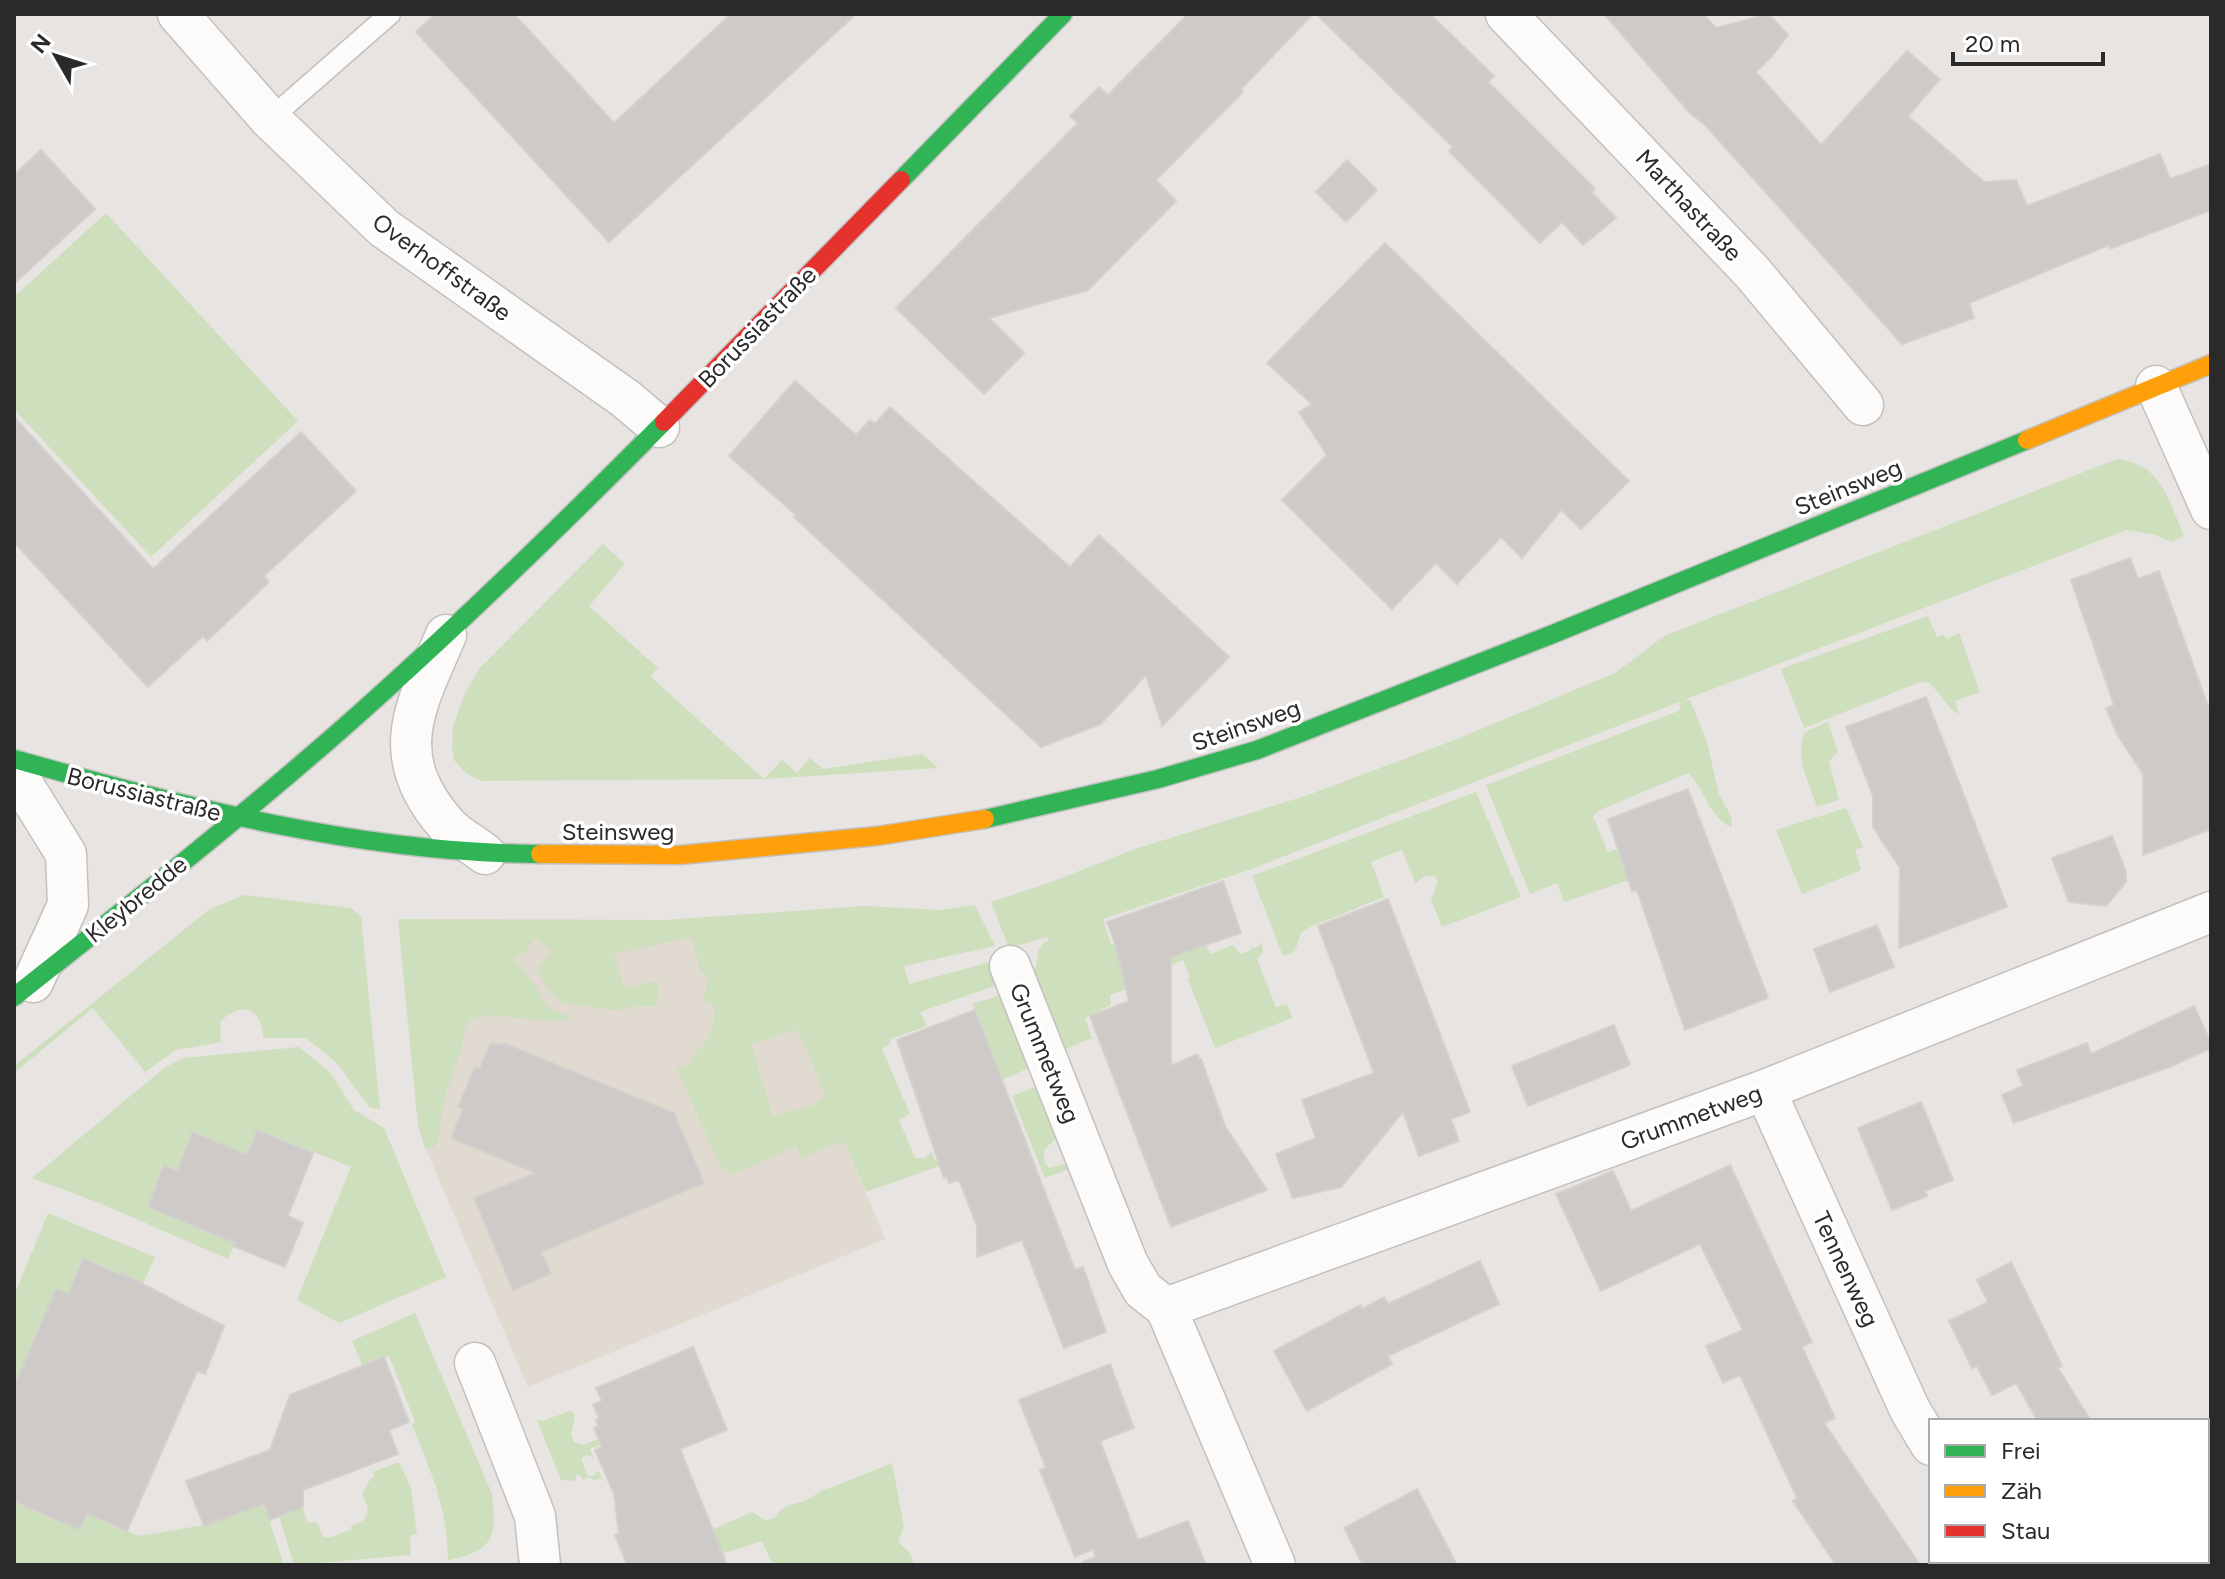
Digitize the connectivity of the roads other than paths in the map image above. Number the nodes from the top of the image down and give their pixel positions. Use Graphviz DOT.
graph roads {
  1 [pos="178,14"];
  2 [pos="390,14"];
  3 [pos="1063,14"];
  4 [pos="1506,14"];
  5 [pos="270,119"];
  6 [pos="2211,364"];
  7 [pos="2156,386"];
  8 [pos="1863,405"];
  9 [pos="659,427"];
  10 [pos="2211,509"];
  11 [pos="446,635"];
  12 [pos="14,759"];
  13 [pos="14,770"];
  14 [pos="238,818"];
  15 [pos="485,854"];
  16 [pos="2211,912"];
  17 [pos="1010,966"];
  18 [pos="24,989"];
  19 [pos="1765,1090"];
  20 [pos="1166,1308"];
  21 [pos="475,1363"];
  22 [pos="1929,1442"];
  23 [pos="540,1565"];
  24 [pos="1275,1565"];
  1 -- 5 [label="street, Overhoffstraße"];
  2 -- 5 [label="lane"];
  3 -- 9 [label="main road, Borussiastraße"];
  4 -- 8 [label="street, Marthastraße"];
  5 -- 9 [label="street, Overhoffstraße"];
  6 -- 7 [label="main road, Steinsweg"];
  7 -- 10 [label="street"];
  7 -- 15 [label="main road, Steinsweg"];
  9 -- 11 [label="main road, Borussiastraße"];
  11 -- 14 [label="main road, Borussiastraße"];
  11 -- 15 [label="street, Borussiastraße"];
  12 -- 14 [label="main road, Borussiastraße"];
  13 -- 18 [label="street, Kleybredde"];
  14 -- 15 [label="main road, Steinsweg"];
  14 -- 18 [label="main road, Kleybredde"];
  16 -- 19 [label="street, Grummetweg"];
  17 -- 20 [label="street, Grummetweg"];
  19 -- 20 [label="street, Grummetweg"];
  19 -- 22 [label="street, Tennenweg"];
  20 -- 24 [label="street, Grummetweg"];
  21 -- 23 [label="street"];
}
